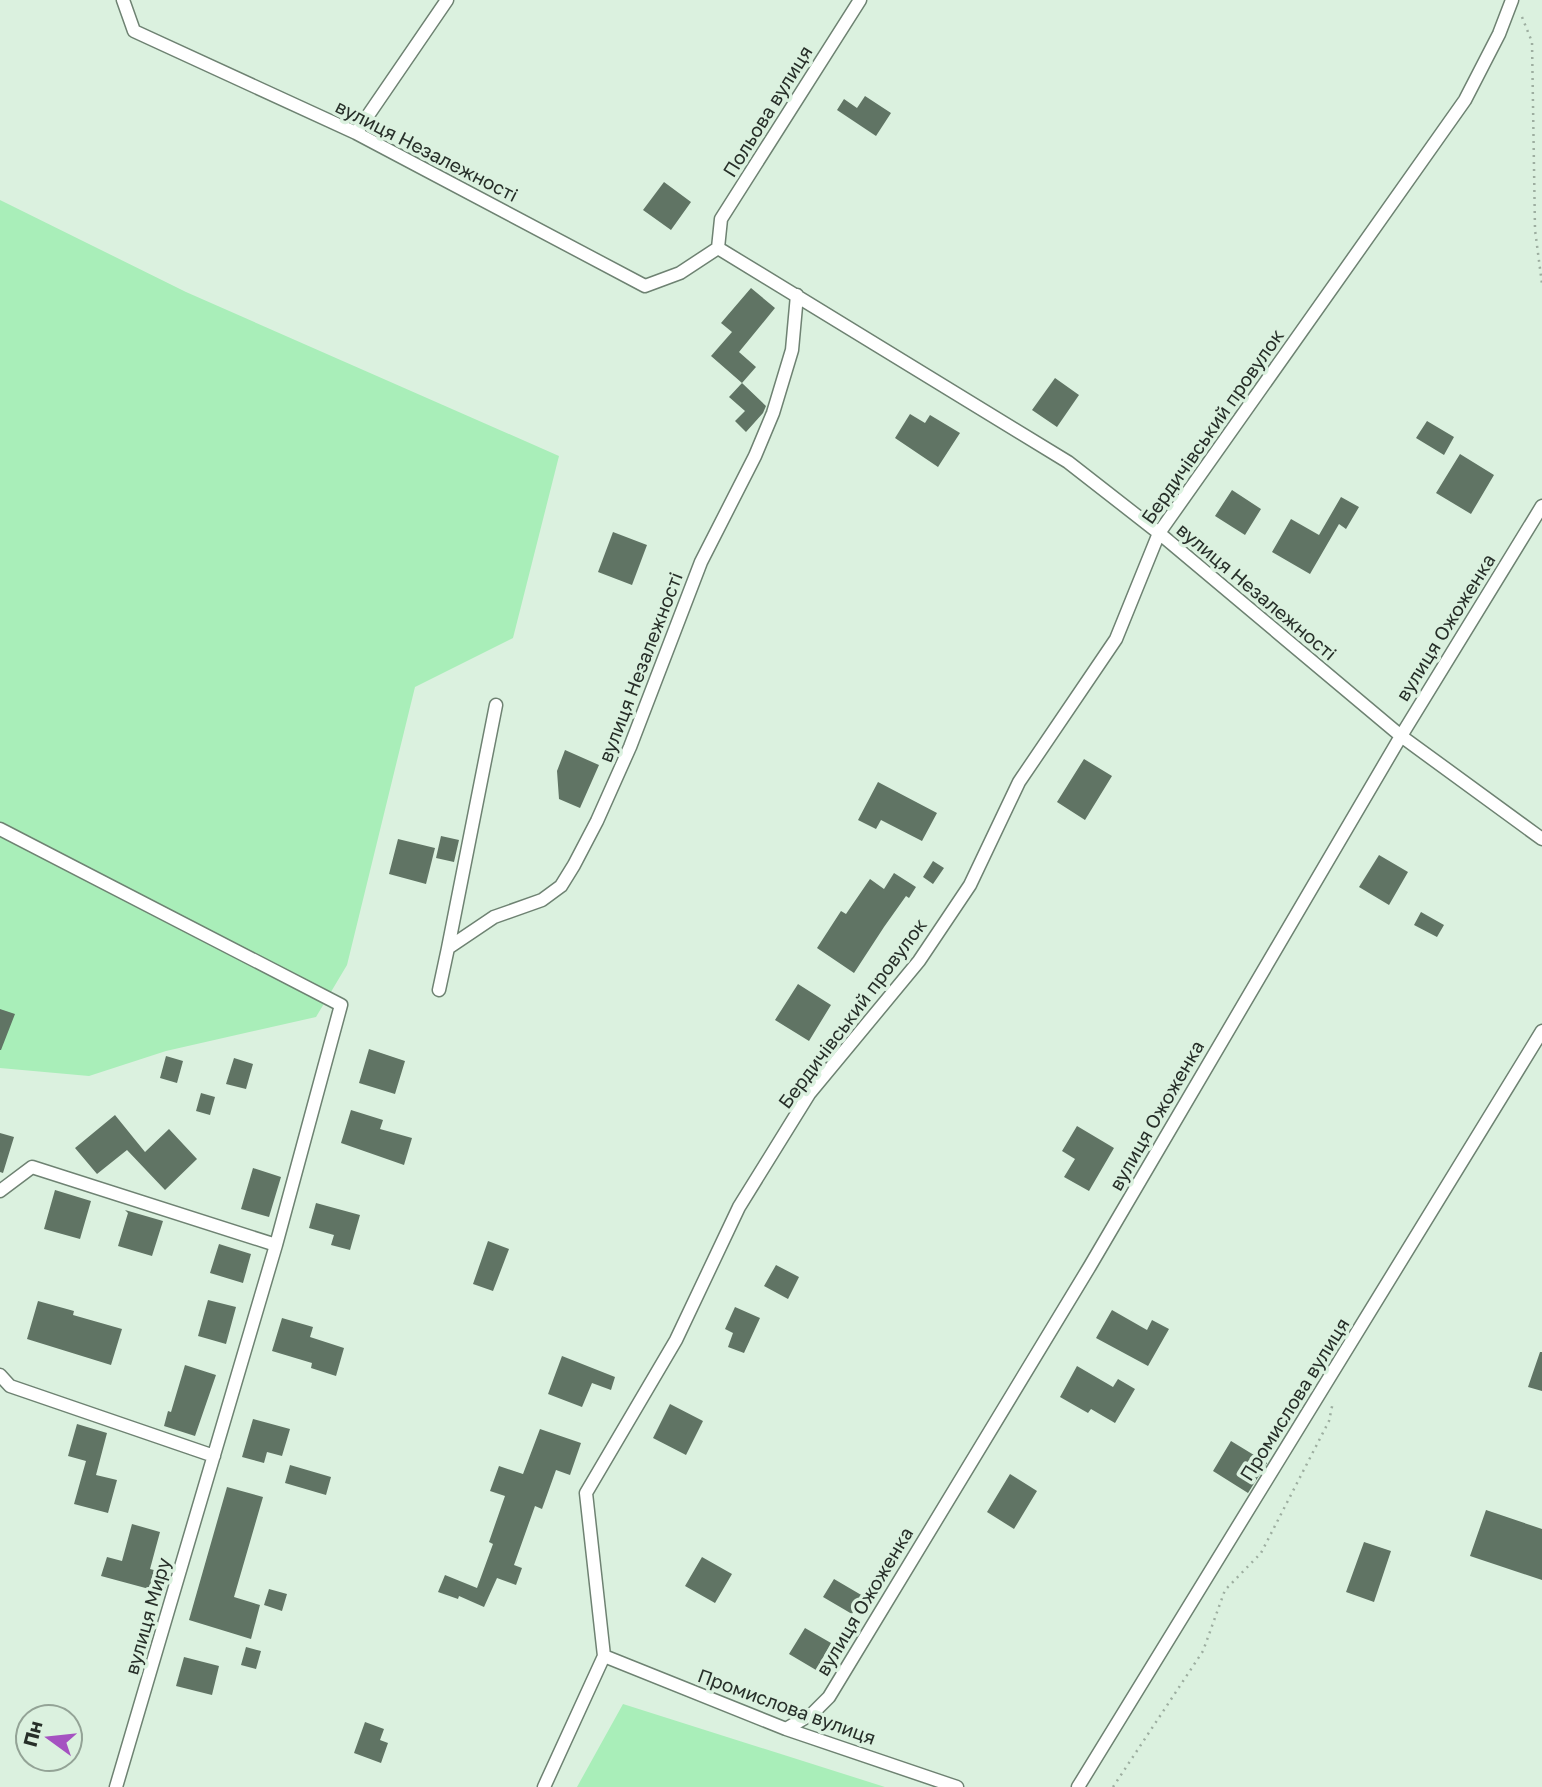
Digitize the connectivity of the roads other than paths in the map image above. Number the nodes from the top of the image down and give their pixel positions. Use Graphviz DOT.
graph roads {
  1 [pos="123,0"];
  2 [pos="447,0"];
  3 [pos="860,0"];
  4 [pos="1516,5"];
  5 [pos="356,133"];
  6 [pos="718,247"];
  7 [pos="797,295"];
  8 [pos="1542,506"];
  9 [pos="1159,533"];
  10 [pos="496,705"];
  11 [pos="1401,736"];
  12 [pos="0,829"];
  13 [pos="1542,839"];
  14 [pos="447,948"];
  15 [pos="439,990"];
  16 [pos="1542,1031"];
  17 [pos="0,1191"];
  18 [pos="276,1245"];
  19 [pos="0,1375"];
  20 [pos="214,1456"];
  21 [pos="604,1656"];
  22 [pos="786,1729"];
  23 [pos="116,1787"];
  24 [pos="544,1787"];
  25 [pos="957,1787"];
  26 [pos="1078,1787"];
  1 -- 5 [label="street, вулиця Незалежності"];
  2 -- 5 [label="street"];
  3 -- 6 [label="street, Польова вулиця"];
  4 -- 9 [label="street, Бердичівський провулок"];
  5 -- 6 [label="street, вулиця Незалежності"];
  6 -- 7 [label="street, вулиця Незалежності"];
  7 -- 9 [label="street, вулиця Незалежності"];
  7 -- 14 [label="street, вулиця Незалежності"];
  8 -- 11 [label="street, вулиця Ожоженка"];
  9 -- 11 [label="street, вулиця Незалежності"];
  9 -- 21 [label="street, Бердичівський провулок"];
  10 -- 14 [label="street"];
  11 -- 13 [label="street, вулиця Незалежності"];
  11 -- 22 [label="street, вулиця Ожоженка"];
  12 -- 18 [label="street, вулиця Миру"];
  14 -- 15 [label="street"];
  16 -- 26 [label="street, Промислова вулиця"];
  17 -- 18 [label="street"];
  18 -- 20 [label="street, вулиця Миру"];
  19 -- 20 [label="street"];
  20 -- 23 [label="street, вулиця Миру"];
  21 -- 22 [label="street, Промислова вулиця"];
  21 -- 24 [label="street"];
  22 -- 25 [label="street, Промислова вулиця"];
}
